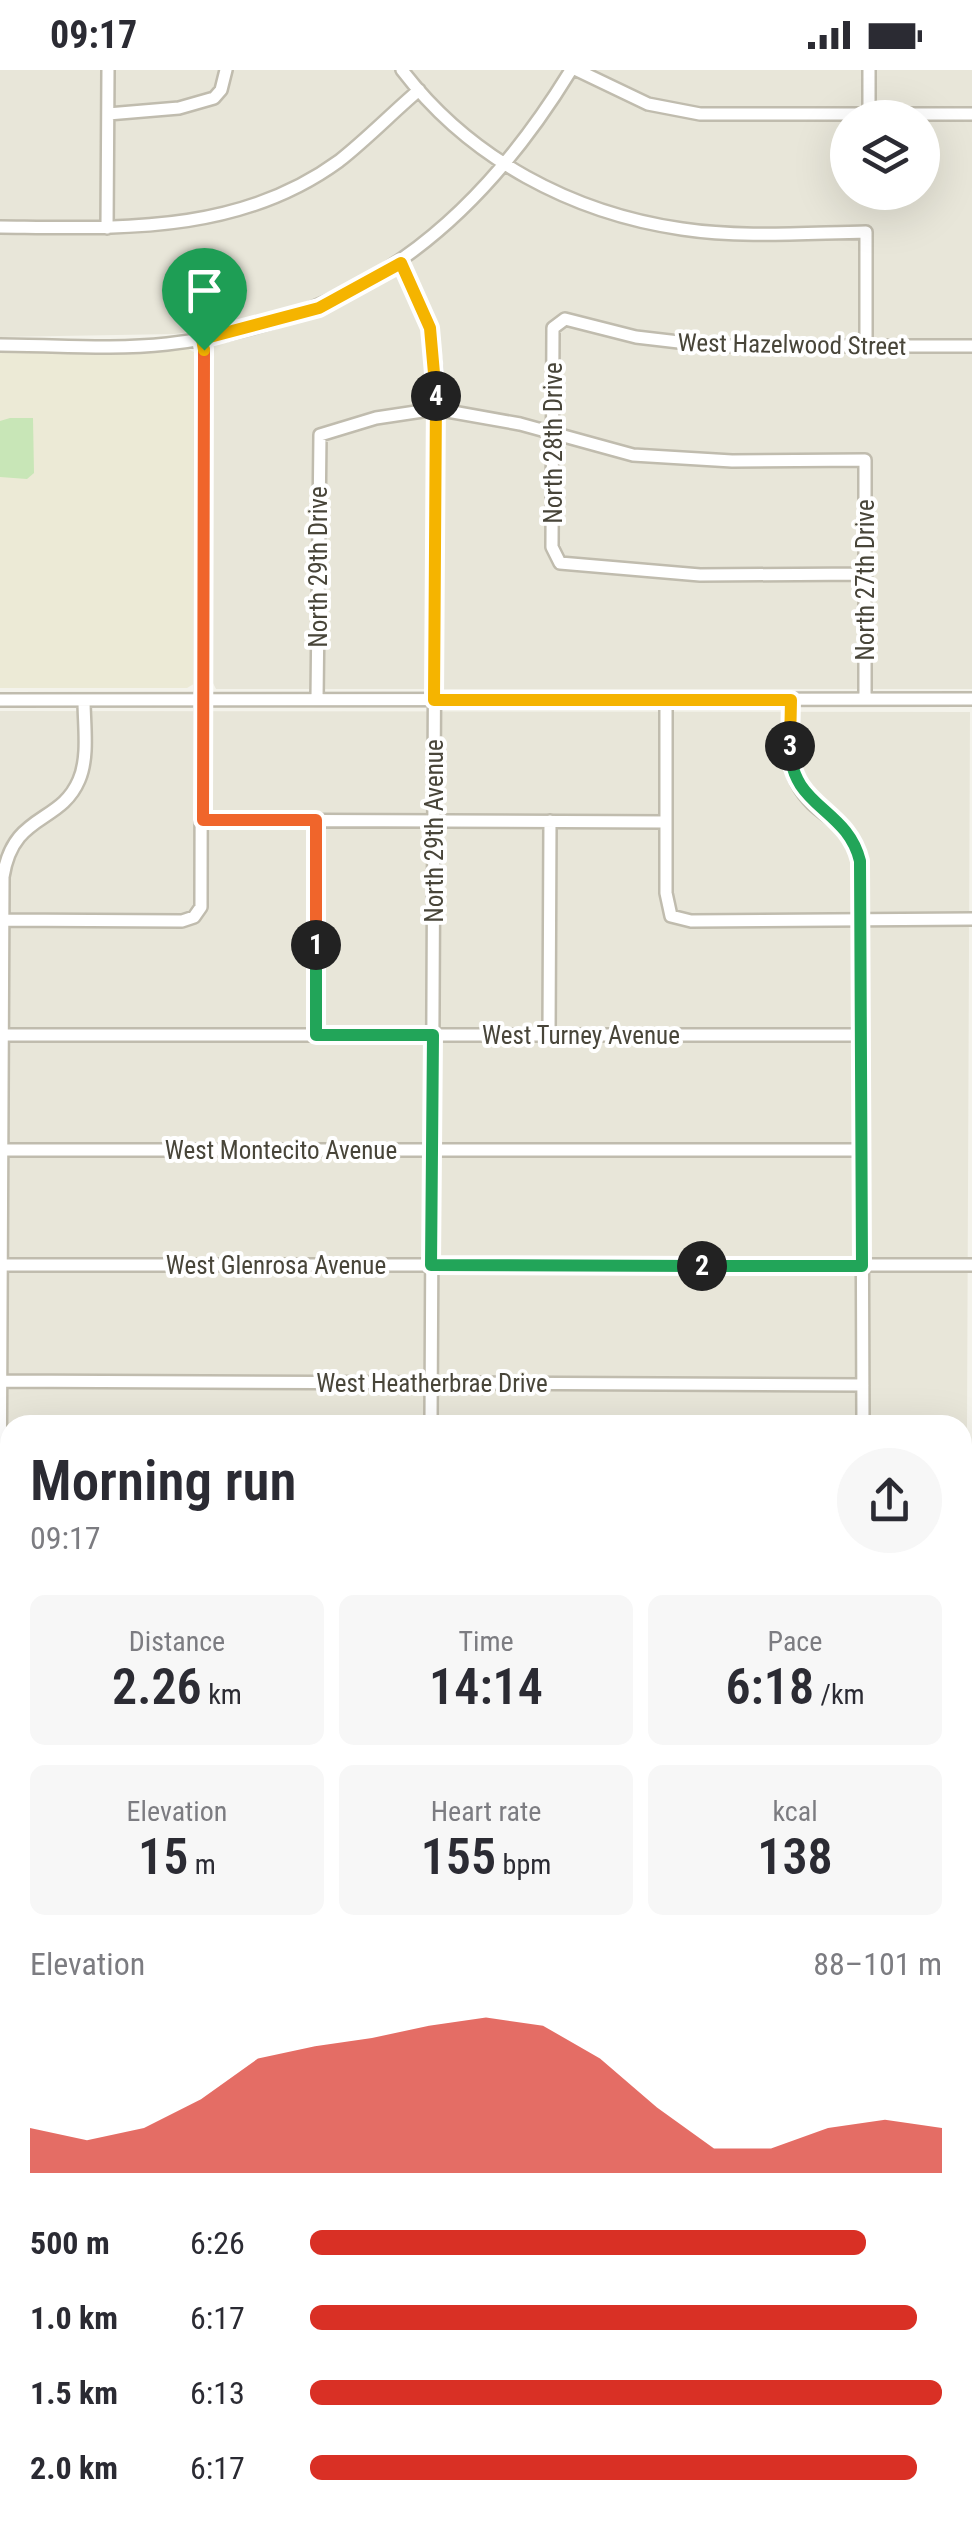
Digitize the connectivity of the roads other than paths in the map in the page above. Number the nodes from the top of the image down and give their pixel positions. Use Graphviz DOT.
graph roads {
  1 [pos="108,70"];
  2 [pos="226,70"];
  3 [pos="402,70"];
  4 [pos="574,70"];
  5 [pos="869,70"];
  6 [pos="419,90"];
  7 [pos="869,100"];
  8 [pos="108,114"];
  9 [pos="940,114"];
  10 [pos="972,114"];
  11 [pos="830,115"];
  12 [pos="506,166"];
  13 [pos="0,228"];
  14 [pos="107,228"];
  15 [pos="401,263"];
  16 [pos="556,322"];
  17 [pos="202,339"];
  18 [pos="0,344"];
  19 [pos="866,346"];
  20 [pos="972,346"];
  21 [pos="436,410"];
  22 [pos="554,434"];
  23 [pos="866,574"];
  24 [pos="317,699"];
  25 [pos="972,699"];
  26 [pos="0,700"];
  27 [pos="84,700"];
  28 [pos="202,700"];
  29 [pos="434,700"];
  30 [pos="666,700"];
  31 [pos="791,700"];
  32 [pos="865,700"];
  33 [pos="203,820"];
  34 [pos="316,820"];
  35 [pos="434,820"];
  36 [pos="550,822"];
  37 [pos="666,822"];
  38 [pos="1,920"];
  39 [pos="861,920"];
  40 [pos="972,920"];
  41 [pos="2,1035"];
  42 [pos="316,1035"];
  43 [pos="433,1035"];
  44 [pos="550,1035"];
  45 [pos="860,1035"];
  46 [pos="2,1150"];
  47 [pos="431,1150"];
  48 [pos="860,1150"];
  49 [pos="1,1265"];
  50 [pos="431,1265"];
  51 [pos="972,1265"];
  52 [pos="862,1266"];
  53 [pos="0,1382"];
  54 [pos="431,1383"];
  55 [pos="863,1385"];
  56 [pos="431,1415"];
  57 [pos="863,1415"];
  58 [pos="0,1496"];
  59 [pos="0,1531"];
  60 [pos="972,1604"];
  61 [pos="972,1612"];
  1 -- 8 [label="street"];
  2 -- 8 [label="street"];
  3 -- 6 [label="street"];
  4 -- 11 [label="street"];
  4 -- 12 [label="street"];
  5 -- 7 [label="street"];
  6 -- 12 [label="street"];
  6 -- 14 [label="street"];
  8 -- 14 [label="street"];
  9 -- 10 [label="street"];
  12 -- 15 [label="street"];
  12 -- 19 [label="street"];
  13 -- 14 [label="street"];
  15 -- 17 [label="street"];
  15 -- 21 [label="street, North 29th Avenue"];
  16 -- 19 [label="street, West Hazelwood Street"];
  16 -- 22 [label="street, North 28th Drive"];
  17 -- 18 [label="street"];
  17 -- 28 [label="street"];
  19 -- 20 [label="street, West Hazelwood Street"];
  21 -- 22 [label="street"];
  21 -- 24 [label="street, North 29th Drive"];
  21 -- 29 [label="street, North 29th Avenue"];
  22 -- 23 [label="street, North 27th Drive"];
  22 -- 23 [label="street, North 28th Drive"];
  23 -- 32 [label="street, North 27th Drive"];
  24 -- 28 [label="street"];
  24 -- 29 [label="street"];
  25 -- 32 [label="street"];
  26 -- 27 [label="street"];
  27 -- 28 [label="street"];
  27 -- 38 [label="street"];
  28 -- 33 [label="street"];
  29 -- 30 [label="street"];
  29 -- 35 [label="street, North 29th Avenue"];
  30 -- 31 [label="street"];
  30 -- 37 [label="street"];
  31 -- 32 [label="street"];
  31 -- 39 [label="street"];
  33 -- 34 [label="street"];
  33 -- 38 [label="street"];
  34 -- 35 [label="street"];
  34 -- 42 [label="street"];
  35 -- 36 [label="street"];
  35 -- 43 [label="street, North 29th Avenue"];
  36 -- 37 [label="street"];
  36 -- 44 [label="street"];
  37 -- 39 [label="street"];
  38 -- 41 [label="street"];
  39 -- 40 [label="street"];
  39 -- 45 [label="street"];
  41 -- 42 [label="street, West Turney Avenue"];
  41 -- 46 [label="street"];
  42 -- 43 [label="street, West Turney Avenue"];
  43 -- 44 [label="street, West Turney Avenue"];
  43 -- 47 [label="street, North 29th Avenue"];
  44 -- 45 [label="street, West Turney Avenue"];
  45 -- 48 [label="street"];
  46 -- 47 [label="street, West Montecito Avenue"];
  46 -- 49 [label="street"];
  47 -- 48 [label="street, West Montecito Avenue"];
  47 -- 50 [label="street, North 29th Avenue"];
  48 -- 52 [label="street"];
  49 -- 50 [label="street, West Glenrosa Avenue"];
  49 -- 53 [label="street"];
  50 -- 52 [label="street, West Glenrosa Avenue"];
  50 -- 54 [label="street, North 29th Avenue"];
  51 -- 52 [label="street, West Glenrosa Avenue"];
  52 -- 55 [label="street"];
  53 -- 54 [label="street, West Heatherbrae Drive"];
  53 -- 58 [label="street"];
  54 -- 55 [label="street, West Heatherbrae Drive"];
  54 -- 56 [label="street, North 29th Avenue"];
  55 -- 57 [label="street"];
  58 -- 59 [label="street"];
  60 -- 61 [label="street"];
}
